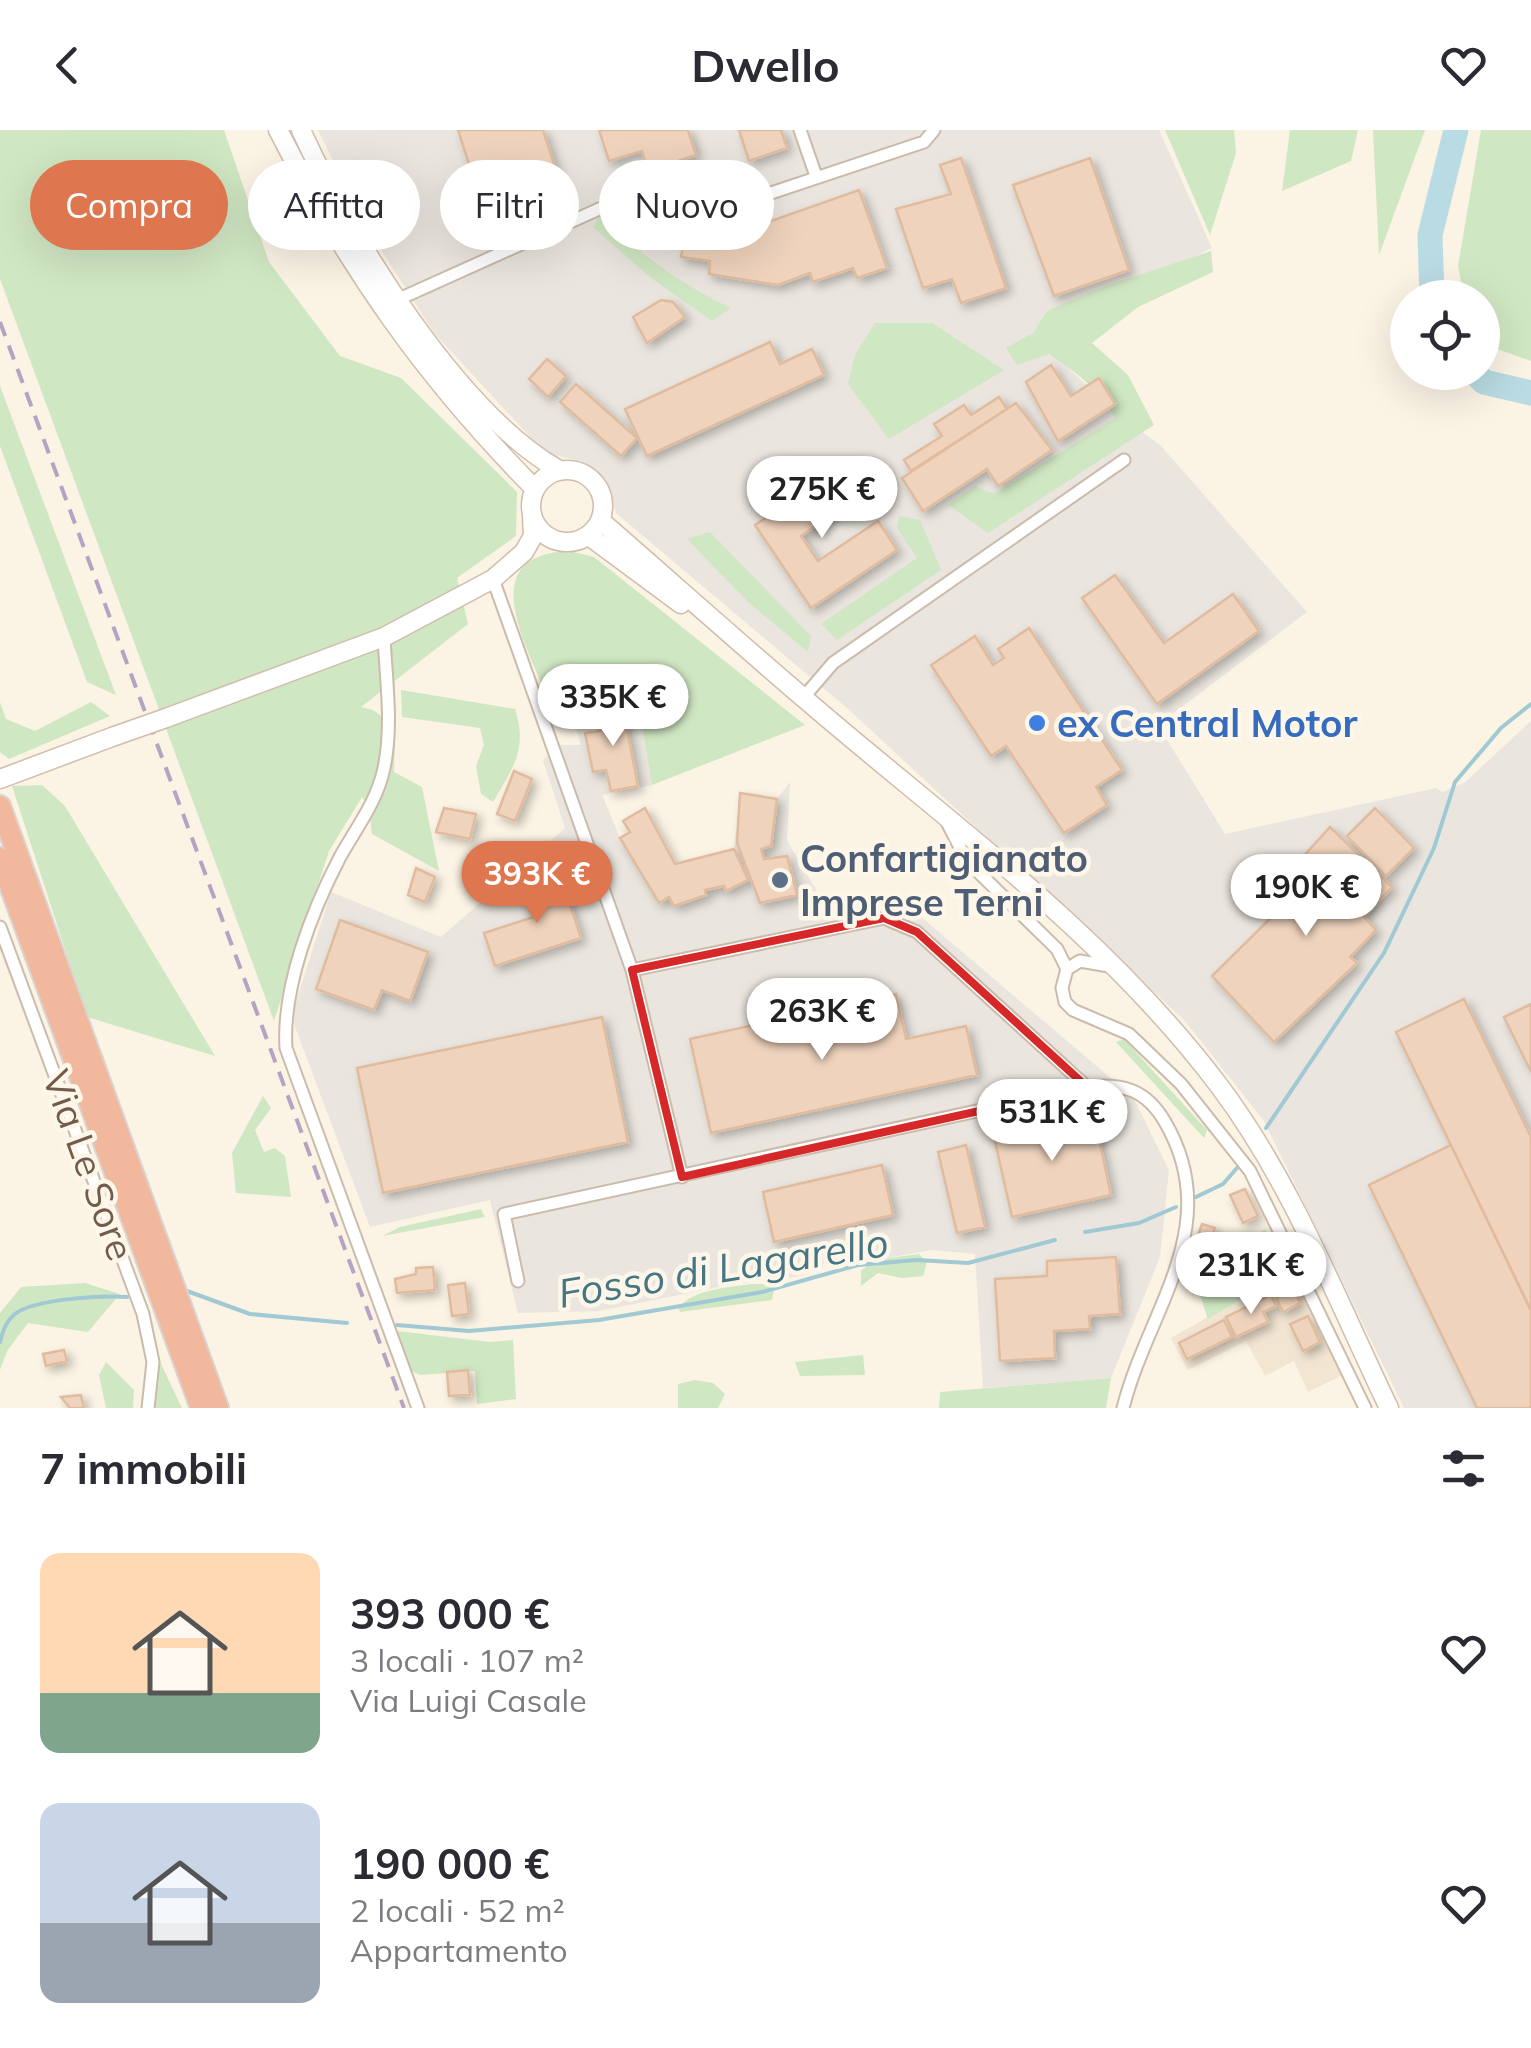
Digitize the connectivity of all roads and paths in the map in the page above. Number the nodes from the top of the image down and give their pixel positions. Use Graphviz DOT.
graph roads {
  1 [pos="278,130"];
  2 [pos="301,130"];
  3 [pos="800,130"];
  4 [pos="934,130"];
  5 [pos="816,176"];
  6 [pos="399,299"];
  7 [pos="1124,460"];
  8 [pos="559,470"];
  9 [pos="535,488"];
  10 [pos="532,515"];
  11 [pos="595,528"];
  12 [pos="559,542"];
  13 [pos="524,552"];
  14 [pos="493,579"];
  15 [pos="384,637"];
  16 [pos="798,692"];
  17 [pos="0,779"];
  18 [pos="0,806"];
  19 [pos="943,814"];
  20 [pos="0,858"];
  21 [pos="0,927"];
  22 [pos="6,957"];
  23 [pos="1067,969"];
  24 [pos="1118,969"];
  25 [pos="632,970"];
  26 [pos="1087,1087"];
  27 [pos="682,1176"];
  28 [pos="518,1281"];
  29 [pos="148,1408"];
  30 [pos="201,1408"];
  31 [pos="218,1408"];
  32 [pos="418,1408"];
  33 [pos="1123,1408"];
  34 [pos="1366,1408"];
  35 [pos="1389,1408"];
  1 -- 9 [label="main road"];
  2 -- 6 [label="main road"];
  3 -- 5 [label="street"];
  4 -- 5 [label="street"];
  5 -- 6 [label="street"];
  6 -- 8 [label="main road"];
  7 -- 16 [label="street"];
  8 -- 9 [label="main road"];
  8 -- 11 [label="main road"];
  9 -- 10 [label="main road"];
  10 -- 12 [label="main road"];
  10 -- 13 [label="main road"];
  11 -- 12 [label="main road"];
  11 -- 16 [label="main road"];
  12 -- 13 [label="main road"];
  13 -- 14 [label="main road"];
  14 -- 15 [label="main road"];
  14 -- 25 [label="street"];
  15 -- 17 [label="main road, bridge"];
  15 -- 32 [label="street"];
  16 -- 19 [label="main road"];
  18 -- 31 [label="highway"];
  19 -- 23 [label="street"];
  19 -- 24 [label="main road"];
  20 -- 30 [label="highway"];
  21 -- 22 [label="street, Via Le Sore"];
  22 -- 29 [label="street, Via Le Sore"];
  23 -- 24 [label="street"];
  23 -- 34 [label="street"];
  24 -- 35 [label="main road"];
  25 -- 26 [label="street"];
  25 -- 27 [label="street"];
  26 -- 27 [label="street"];
  26 -- 33 [label="street"];
  27 -- 28 [label="street"];
}
